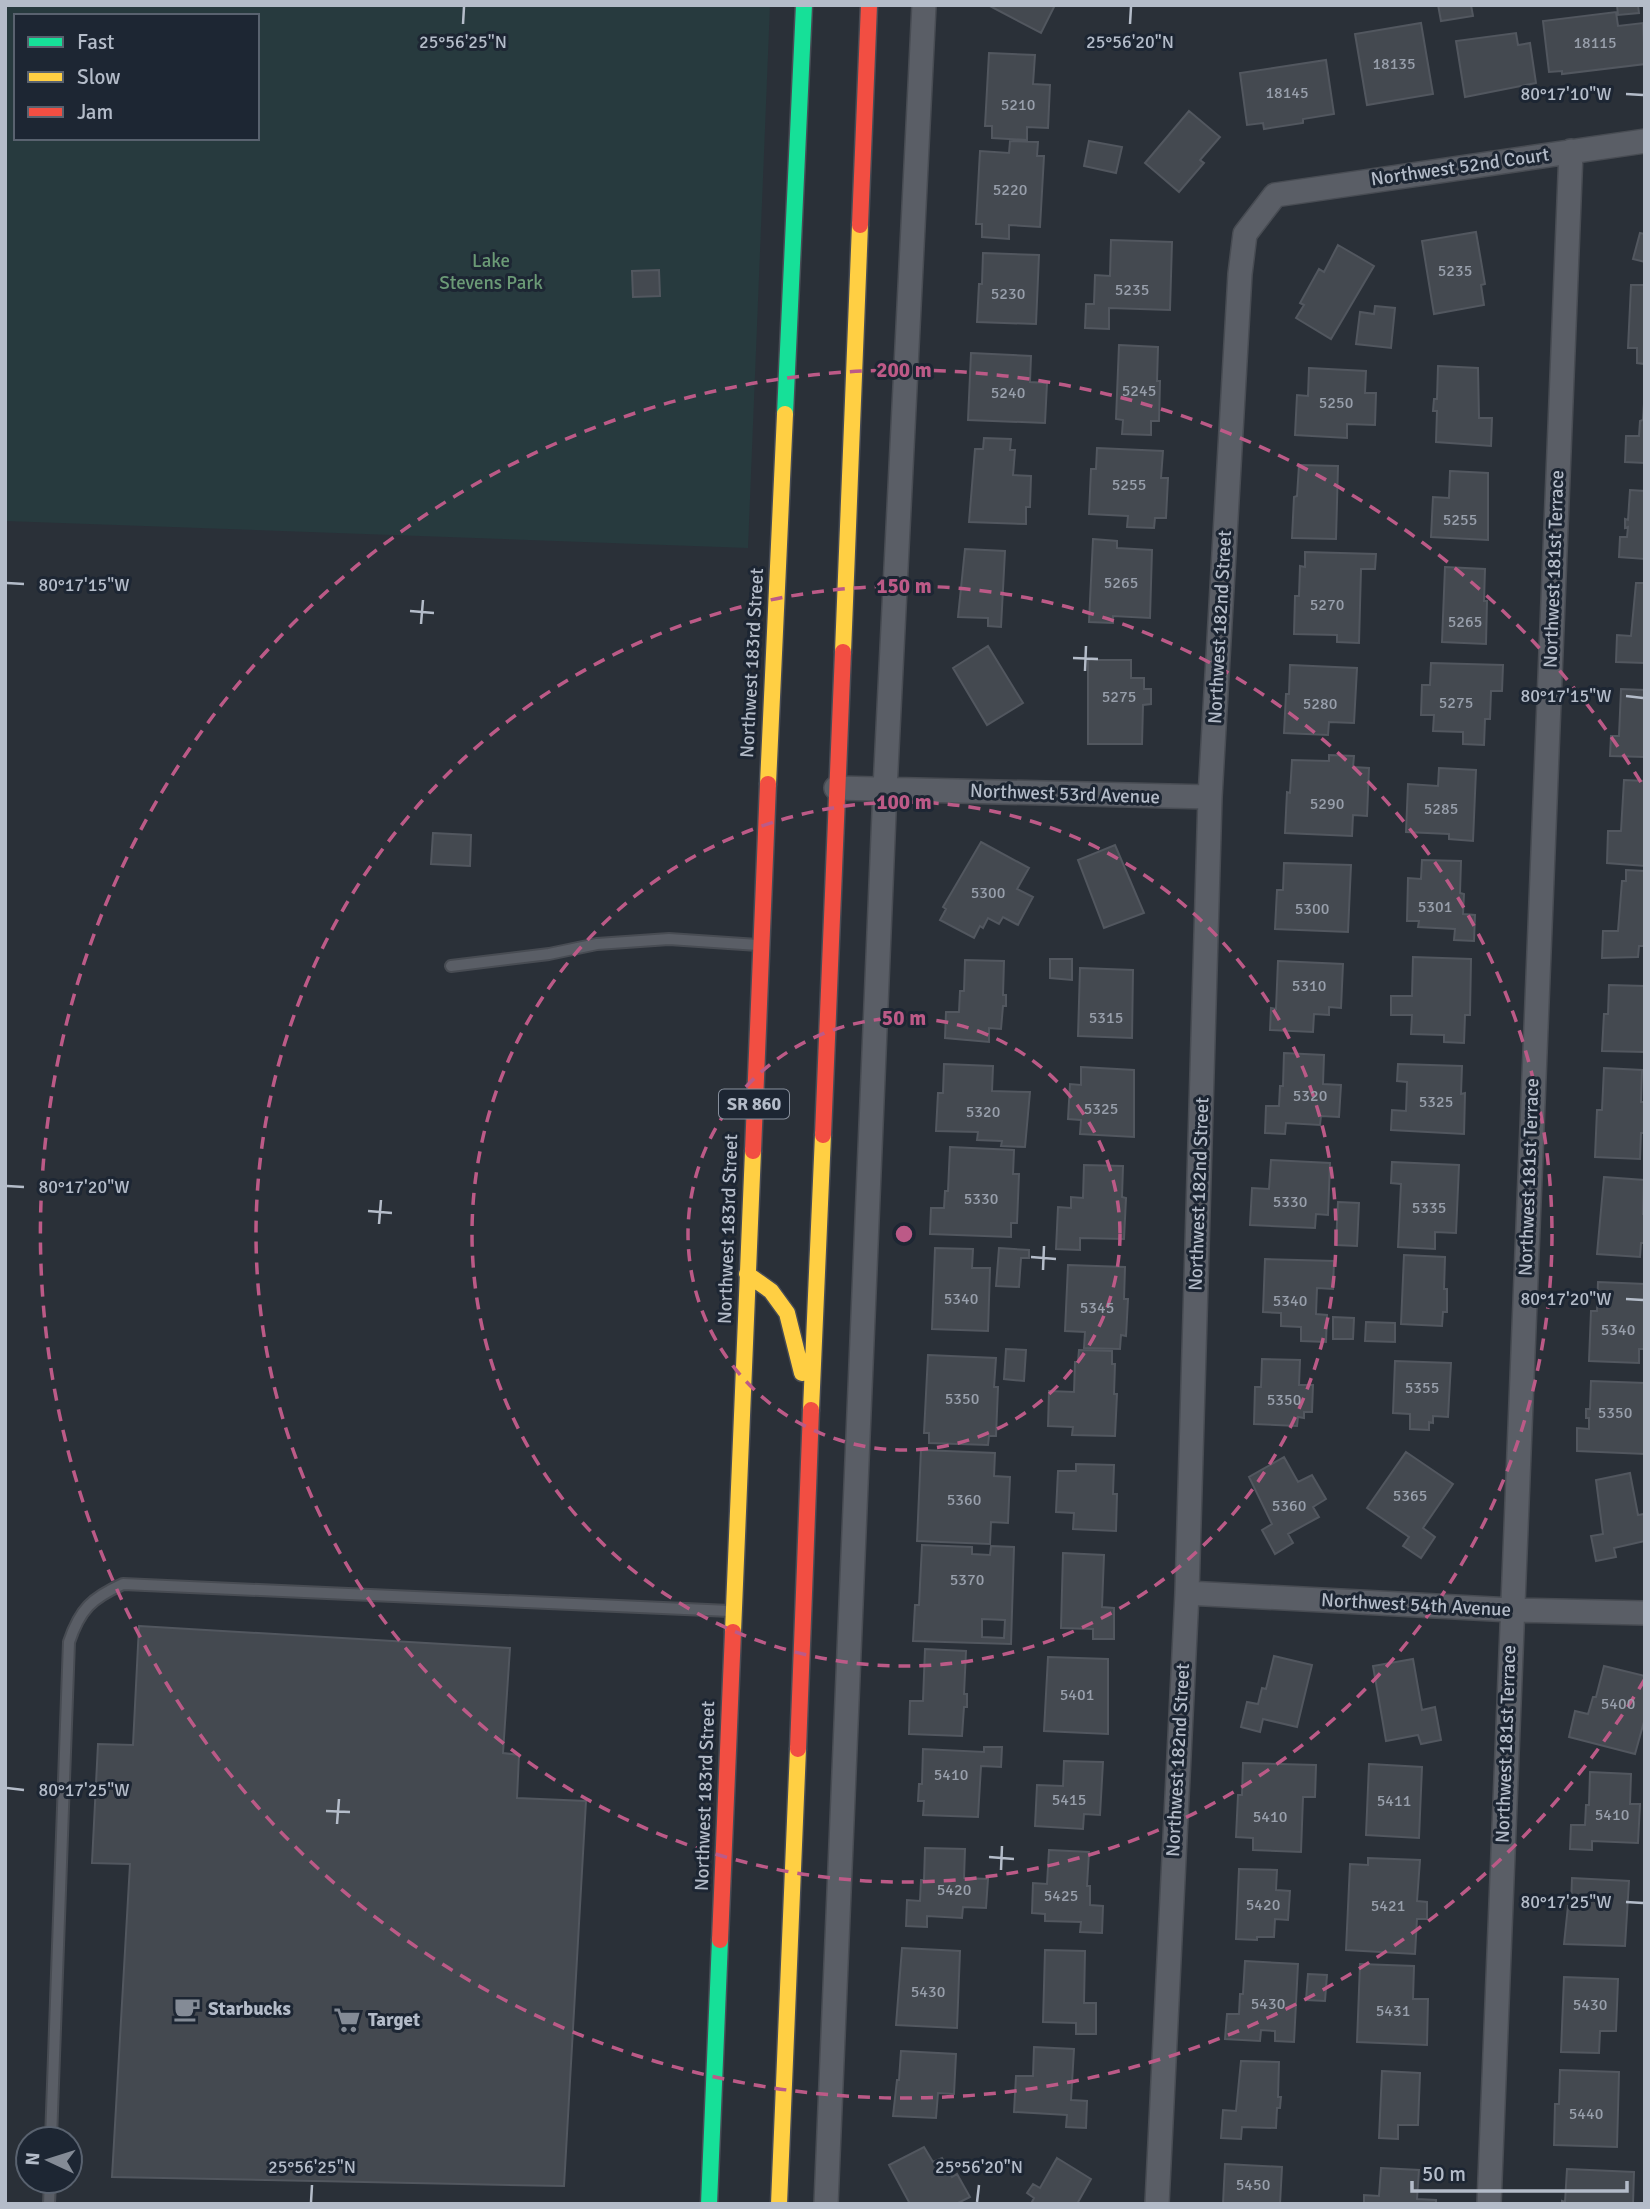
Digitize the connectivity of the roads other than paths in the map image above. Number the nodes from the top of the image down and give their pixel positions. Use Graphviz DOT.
graph roads {
  1 [pos="804,5"];
  2 [pos="869,5"];
  3 [pos="924,5"];
  4 [pos="1645,141"];
  5 [pos="1571,151"];
  6 [pos="1275,195"];
  7 [pos="836,788"];
  8 [pos="885,789"];
  9 [pos="1210,797"];
  10 [pos="761,945"];
  11 [pos="452,966"];
  12 [pos="747,1274"];
  13 [pos="811,1407"];
  14 [pos="1186,1593"];
  15 [pos="1512,1610"];
  16 [pos="733,1611"];
  17 [pos="1645,1613"];
  18 [pos="52,2125"];
  19 [pos="710,2202"];
  20 [pos="779,2204"];
  21 [pos="826,2204"];
  22 [pos="1157,2204"];
  23 [pos="1489,2204"];
  1 -- 10 [label="main road, Northwest 183rd Street / SR 860"];
  2 -- 7 [label="main road"];
  3 -- 8 [label="street"];
  4 -- 5 [label="street, Northwest 52nd Court"];
  5 -- 6 [label="street, Northwest 52nd Court"];
  5 -- 15 [label="street, Northwest 181st Terrace"];
  6 -- 9 [label="street, Northwest 182nd Street"];
  7 -- 8 [label="street, Northwest 53rd Avenue"];
  7 -- 13 [label="main road"];
  8 -- 9 [label="street, Northwest 53rd Avenue"];
  8 -- 21 [label="street"];
  9 -- 14 [label="street, Northwest 182nd Street"];
  10 -- 11 [label="lane"];
  10 -- 12 [label="main road, Northwest 183rd Street / SR 860"];
  12 -- 13 [label="main road"];
  12 -- 16 [label="main road, Northwest 183rd Street / SR 860"];
  13 -- 20 [label="main road"];
  14 -- 15 [label="street, Northwest 54th Avenue"];
  14 -- 22 [label="street, Northwest 182nd Street"];
  15 -- 17 [label="street, Northwest 54th Avenue"];
  15 -- 23 [label="street, Northwest 181st Terrace"];
  16 -- 18 [label="lane"];
  16 -- 19 [label="main road, Northwest 183rd Street / SR 860"];
}
